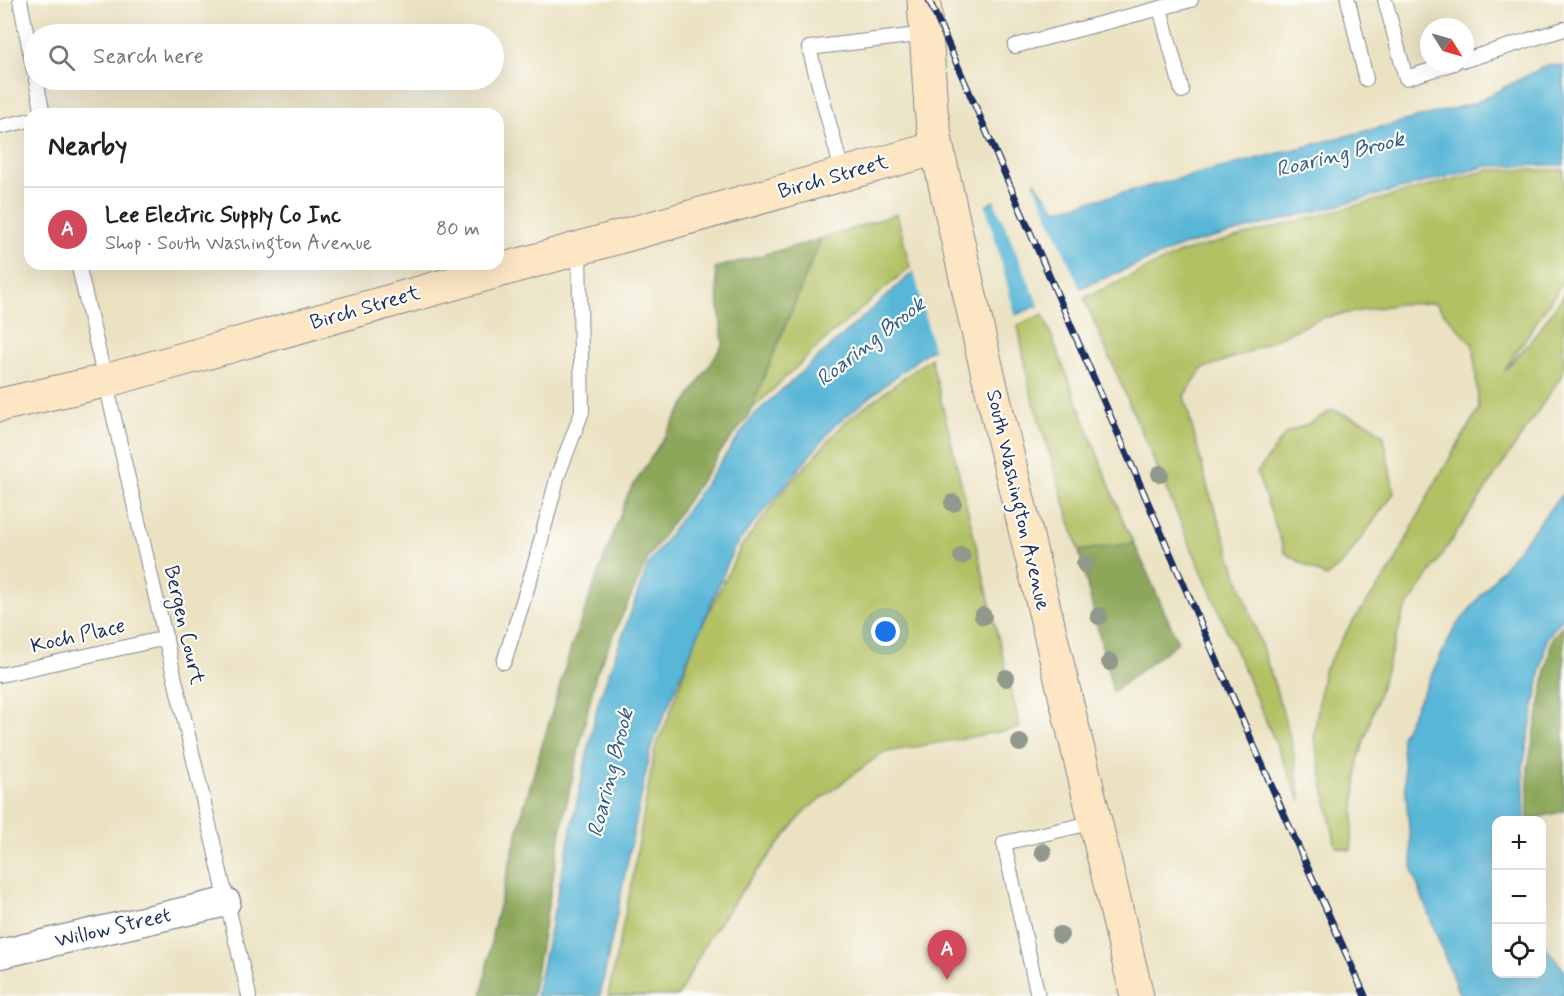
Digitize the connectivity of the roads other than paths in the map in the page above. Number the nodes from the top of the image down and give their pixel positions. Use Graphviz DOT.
graph roads {
  1 [pos="20,0"];
  2 [pos="924,0"];
  3 [pos="1191,0"];
  4 [pos="1348,0"];
  5 [pos="1385,0"];
  6 [pos="1160,8"];
  7 [pos="25,24"];
  8 [pos="1564,29"];
  9 [pos="926,34"];
  10 [pos="1015,46"];
  11 [pos="1474,57"];
  12 [pos="1425,72"];
  13 [pos="1366,79"];
  14 [pos="38,90"];
  15 [pos="1182,91"];
  16 [pos="42,108"];
  17 [pos="24,121"];
  18 [pos="0,127"];
  19 [pos="937,148"];
  20 [pos="843,175"];
  21 [pos="579,248"];
  22 [pos="504,269"];
  23 [pos="79,270"];
  24 [pos="501,270"];
  25 [pos="105,381"];
  26 [pos="0,405"];
  27 [pos="166,638"];
  28 [pos="504,662"];
  29 [pos="0,675"];
  30 [pos="1095,822"];
  31 [pos="226,902"];
  32 [pos="0,954"];
  33 [pos="249,996"];
  34 [pos="1038,996"];
  35 [pos="1137,996"];
  1 -- 7 [label="lane"];
  2 -- 9 [label="street, South Washington Avenue"];
  3 -- 6 [label="lane"];
  4 -- 13 [label="lane"];
  5 -- 12 [label="lane"];
  6 -- 10 [label="lane"];
  6 -- 15 [label="lane"];
  8 -- 11 [label="lane"];
  9 -- 19 [label="street, South Washington Avenue"];
  9 -- 20 [label="lane"];
  14 -- 16 [label="lane"];
  17 -- 18 [label="lane"];
  19 -- 20 [label="street, Birch Street"];
  19 -- 30 [label="street, South Washington Avenue"];
  20 -- 21 [label="street, Birch Street"];
  21 -- 22 [label="street, Birch Street"];
  21 -- 28 [label="lane"];
  23 -- 25 [label="lane, Bergen Court"];
  24 -- 25 [label="street, Birch Street"];
  25 -- 26 [label="street, Birch Street"];
  25 -- 27 [label="lane, Bergen Court"];
  27 -- 29 [label="lane, Koch Place"];
  27 -- 31 [label="lane, Bergen Court"];
  30 -- 34 [label="lane"];
  30 -- 35 [label="street, South Washington Avenue"];
  31 -- 32 [label="street, Willow Street"];
  31 -- 33 [label="lane, Bergen Court"];
}
